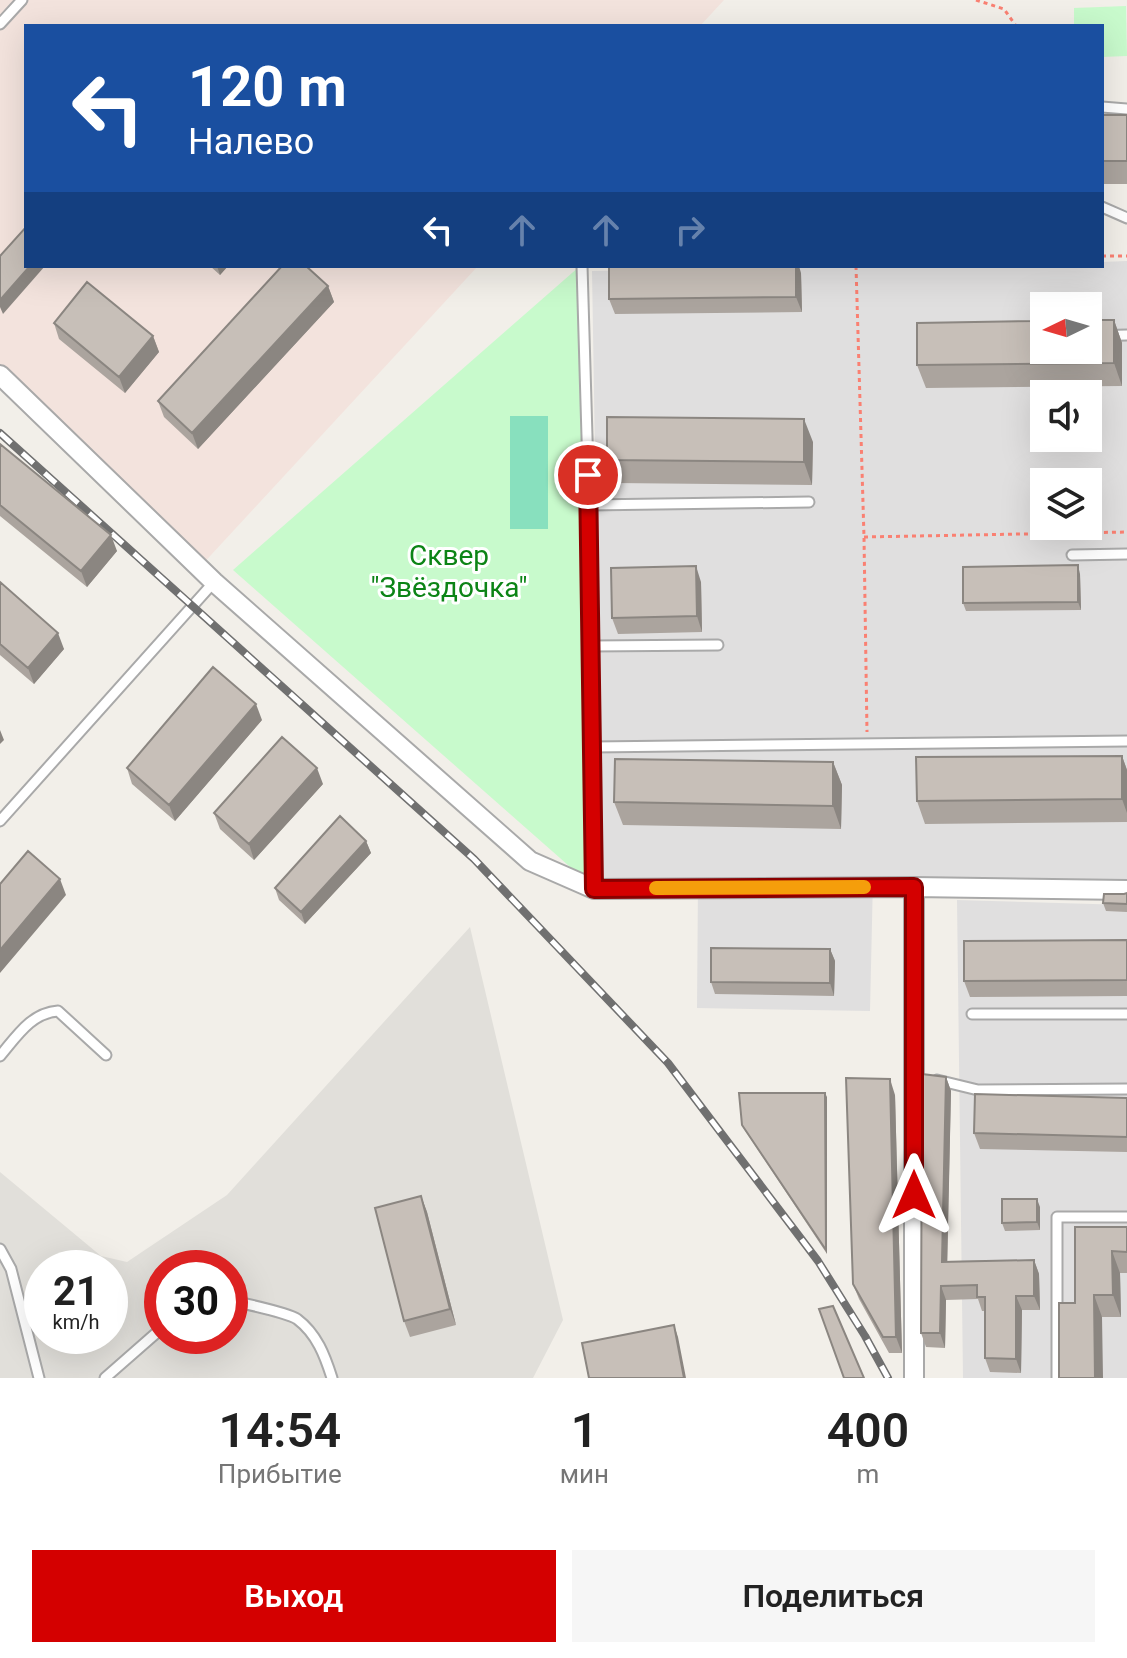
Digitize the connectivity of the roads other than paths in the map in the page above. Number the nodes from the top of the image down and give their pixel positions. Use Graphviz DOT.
graph roads {
  1 [pos="22,0"];
  2 [pos="0,24"];
  3 [pos="1104,107"];
  4 [pos="1127,109"];
  5 [pos="1104,208"];
  6 [pos="1127,218"];
  7 [pos="582,268"];
  8 [pos="1127,335"];
  9 [pos="1102,336"];
  10 [pos="0,375"];
  11 [pos="809,502"];
  12 [pos="589,505"];
  13 [pos="1127,554"];
  14 [pos="1072,555"];
  15 [pos="214,582"];
  16 [pos="718,645"];
  17 [pos="591,646"];
  18 [pos="1127,741"];
  19 [pos="593,747"];
  20 [pos="0,821"];
  21 [pos="914,887"];
  22 [pos="594,889"];
  23 [pos="1127,890"];
  24 [pos="972,1014"];
  25 [pos="1127,1014"];
  26 [pos="106,1055"];
  27 [pos="0,1056"];
  28 [pos="914,1074"];
  29 [pos="1127,1089"];
  30 [pos="1127,1217"];
  31 [pos="0,1249"];
  32 [pos="248,1305"];
  33 [pos="144,1344"];
  34 [pos="39,1378"];
  35 [pos="105,1378"];
  36 [pos="332,1378"];
  37 [pos="914,1378"];
  38 [pos="1057,1378"];
  1 -- 2 [label="lane"];
  3 -- 4 [label="lane"];
  5 -- 6 [label="lane"];
  7 -- 12 [label="lane"];
  8 -- 9 [label="lane"];
  10 -- 15 [label="street"];
  11 -- 12 [label="lane"];
  12 -- 17 [label="lane"];
  13 -- 14 [label="lane"];
  15 -- 20 [label="lane"];
  15 -- 22 [label="street"];
  16 -- 17 [label="lane"];
  17 -- 19 [label="lane"];
  18 -- 19 [label="lane"];
  19 -- 22 [label="lane"];
  21 -- 22 [label="street"];
  21 -- 23 [label="street"];
  21 -- 28 [label="street"];
  24 -- 25 [label="lane"];
  26 -- 27 [label="lane"];
  28 -- 29 [label="lane"];
  28 -- 37 [label="street"];
  30 -- 38 [label="lane"];
  31 -- 34 [label="lane"];
  32 -- 36 [label="lane"];
  33 -- 35 [label="lane"];
}
